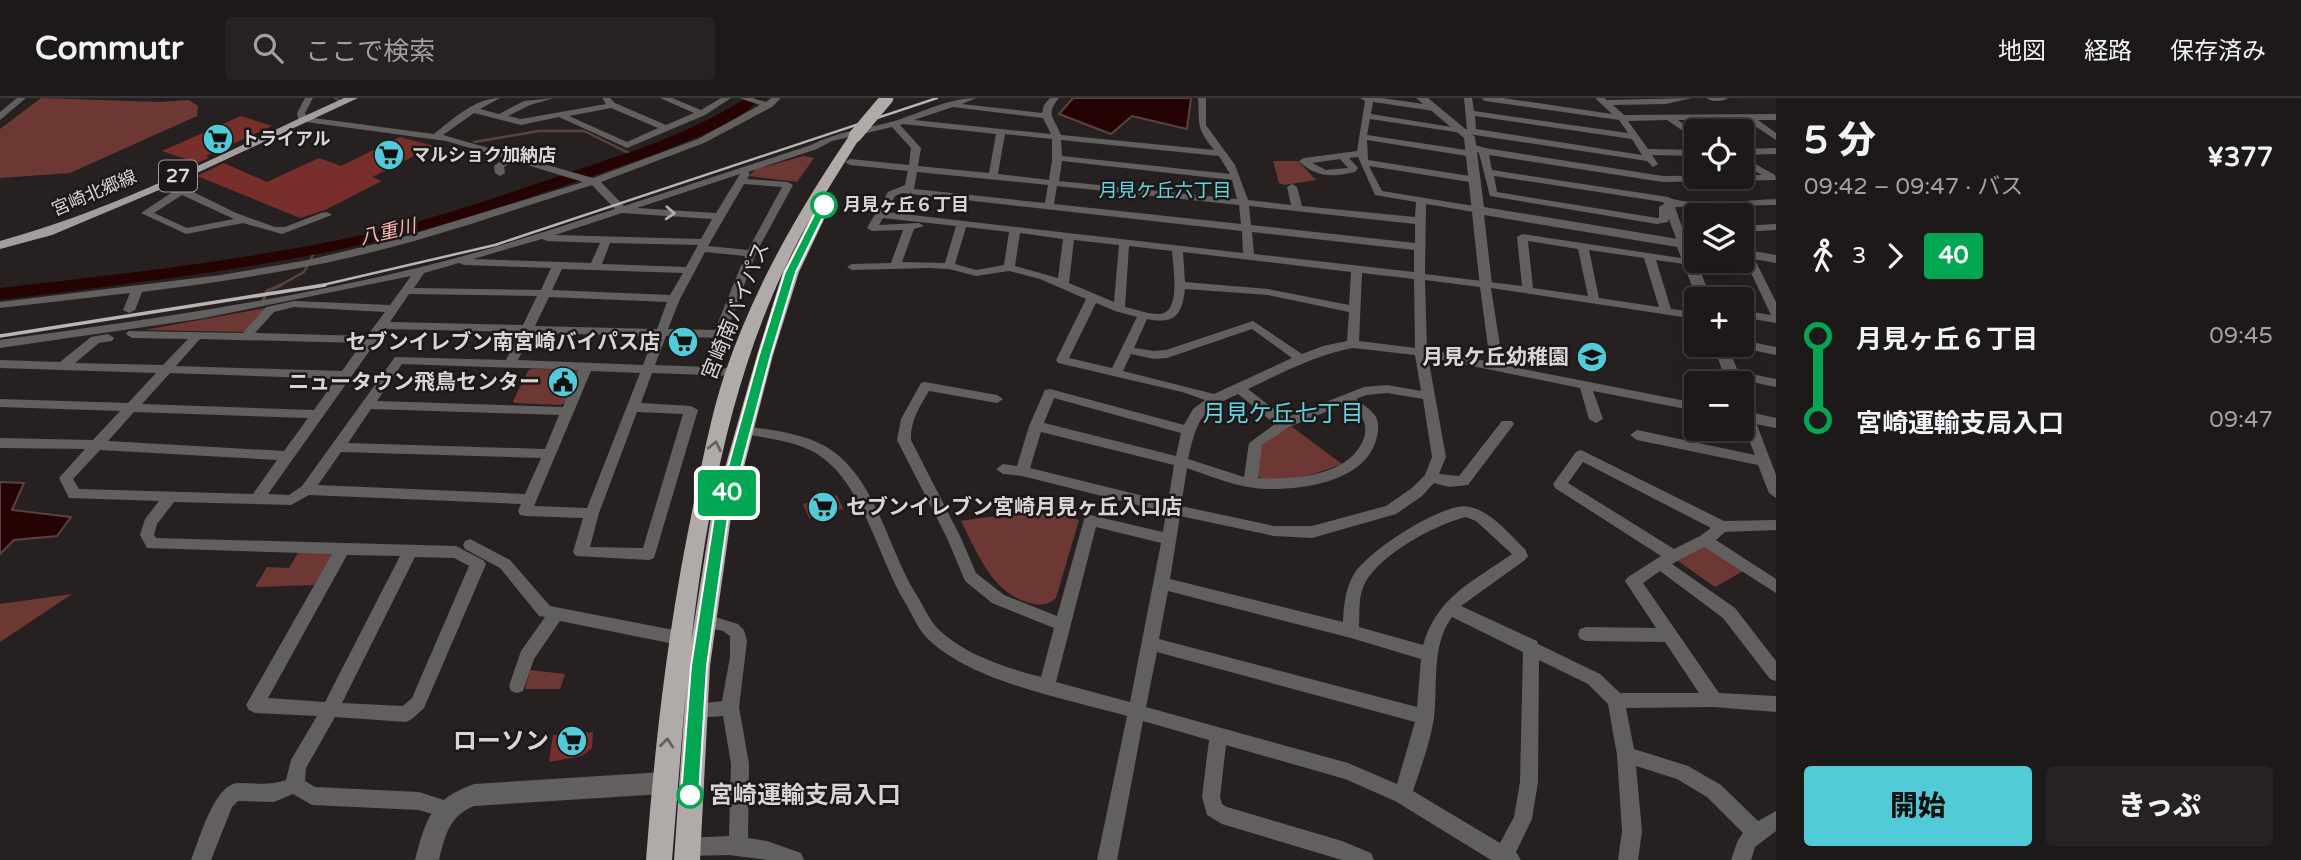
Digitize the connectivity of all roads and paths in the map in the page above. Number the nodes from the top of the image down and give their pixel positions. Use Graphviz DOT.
graph roads {
  1 [pos="22,98"];
  2 [pos="309,98"];
  3 [pos="353,98"];
  4 [pos="496,98"];
  5 [pos="550,98"];
  6 [pos="664,98"];
  7 [pos="727,98"];
  8 [pos="743,98"];
  9 [pos="777,98"];
  10 [pos="887,98"];
  11 [pos="899,98"];
  12 [pos="972,98"];
  13 [pos="1054,98"];
  14 [pos="1202,98"];
  15 [pos="1364,98"];
  16 [pos="1370,98"];
  17 [pos="1421,98"];
  18 [pos="1468,98"];
  19 [pos="1485,98"];
  20 [pos="1710,98"];
  21 [pos="1724,98"];
  22 [pos="1600,99"];
  23 [pos="1680,99"];
  24 [pos="1637,100"];
  25 [pos="608,101"];
  26 [pos="765,104"];
  27 [pos="952,106"];
  28 [pos="1434,108"];
  29 [pos="472,110"];
  30 [pos="702,113"];
  31 [pos="1470,113"];
  32 [pos="561,115"];
  33 [pos="1046,116"];
  34 [pos="1366,116"];
  35 [pos="0,117"];
  36 [pos="502,117"];
  37 [pos="1668,117"];
  38 [pos="1706,117"];
  39 [pos="1748,117"];
  40 [pos="1776,117"];
  41 [pos="1622,118"];
  42 [pos="302,119"];
  43 [pos="1709,119"];
  44 [pos="898,123"];
  45 [pos="1684,128"];
  46 [pos="667,129"];
  47 [pos="1001,132"];
  48 [pos="1468,132"];
  49 [pos="436,135"];
  50 [pos="1364,137"];
  51 [pos="1635,137"];
  52 [pos="1776,137"];
  53 [pos="1059,138"];
  54 [pos="1754,147"];
  55 [pos="1476,151"];
  56 [pos="1754,151"];
  57 [pos="1760,151"];
  58 [pos="1776,151"];
  59 [pos="1220,153"];
  60 [pos="1647,155"];
  61 [pos="1684,155"];
  62 [pos="1342,156"];
  63 [pos="512,158"];
  64 [pos="1056,158"];
  65 [pos="1364,158"];
  66 [pos="850,162"];
  67 [pos="1754,167"];
  68 [pos="913,168"];
  69 [pos="1488,172"];
  70 [pos="500,173"];
  71 [pos="741,176"];
  72 [pos="993,177"];
  73 [pos="1234,177"];
  74 [pos="1663,179"];
  75 [pos="1684,179"];
  76 [pos="1754,179"];
  77 [pos="1775,179"];
  78 [pos="1476,180"];
  79 [pos="592,181"];
  80 [pos="167,182"];
  81 [pos="1052,183"];
  82 [pos="1292,187"];
  83 [pos="900,190"];
  84 [pos="181,191"];
  85 [pos="1243,202"];
  86 [pos="1421,202"];
  87 [pos="1776,202"];
  88 [pos="1669,203"];
  89 [pos="1747,203"];
  90 [pos="1684,205"];
  91 [pos="1049,206"];
  92 [pos="1297,208"];
  93 [pos="622,210"];
  94 [pos="1480,210"];
  95 [pos="1086,212"];
  96 [pos="878,214"];
  97 [pos="327,215"];
  98 [pos="719,216"];
  99 [pos="245,218"];
  100 [pos="1420,221"];
  101 [pos="961,225"];
  102 [pos="973,225"];
  103 [pos="910,226"];
  104 [pos="1776,227"];
  105 [pos="1754,228"];
  106 [pos="1246,229"];
  107 [pos="1015,230"];
  108 [pos="1684,233"];
  109 [pos="1069,236"];
  110 [pos="536,238"];
  111 [pos="607,238"];
  112 [pos="1083,238"];
  113 [pos="1124,243"];
  114 [pos="1684,244"];
  115 [pos="0,245"];
  116 [pos="703,246"];
  117 [pos="1583,246"];
  118 [pos="1420,247"];
  119 [pos="1177,250"];
  120 [pos="751,253"];
  121 [pos="1649,256"];
  122 [pos="1754,256"];
  123 [pos="1249,257"];
  124 [pos="1776,259"];
  125 [pos="1684,261"];
  126 [pos="452,262"];
  127 [pos="896,264"];
  128 [pos="558,266"];
  129 [pos="949,266"];
  130 [pos="595,267"];
  131 [pos="852,267"];
  132 [pos="1009,268"];
  133 [pos="1357,268"];
  134 [pos="689,270"];
  135 [pos="420,271"];
  136 [pos="1754,273"];
  137 [pos="1419,276"];
  138 [pos="1485,284"];
  139 [pos="1063,285"];
  140 [pos="1180,285"];
  141 [pos="138,287"];
  142 [pos="1528,290"];
  143 [pos="405,291"];
  144 [pos="546,293"];
  145 [pos="674,299"];
  146 [pos="1092,299"];
  147 [pos="1594,300"];
  148 [pos="0,305"];
  149 [pos="393,309"];
  150 [pos="1119,309"];
  151 [pos="1353,309"];
  152 [pos="129,310"];
  153 [pos="1666,311"];
  154 [pos="1684,314"];
  155 [pos="1776,314"];
  156 [pos="1754,315"];
  157 [pos="1143,316"];
  158 [pos="1776,319"];
  159 [pos="382,325"];
  160 [pos="527,329"];
  161 [pos="660,331"];
  162 [pos="196,337"];
  163 [pos="245,338"];
  164 [pos="370,340"];
  165 [pos="0,344"];
  166 [pos="1353,344"];
  167 [pos="1754,347"];
  168 [pos="1127,350"];
  169 [pos="1776,351"];
  170 [pos="1422,352"];
  171 [pos="1301,359"];
  172 [pos="0,364"];
  173 [pos="510,364"];
  174 [pos="63,366"];
  175 [pos="587,366"];
  176 [pos="1497,366"];
  177 [pos="168,369"];
  178 [pos="646,369"];
  179 [pos="1117,371"];
  180 [pos="734,372"];
  181 [pos="346,375"];
  182 [pos="1754,381"];
  183 [pos="1776,383"];
  184 [pos="1586,387"];
  185 [pos="1240,389"];
  186 [pos="1428,396"];
  187 [pos="1346,398"];
  188 [pos="996,399"];
  189 [pos="1215,399"];
  190 [pos="0,403"];
  191 [pos="368,405"];
  192 [pos="1684,405"];
  193 [pos="632,407"];
  194 [pos="131,408"];
  195 [pos="567,411"];
  196 [pos="318,414"];
  197 [pos="1754,415"];
  198 [pos="1596,419"];
  199 [pos="1776,423"];
  200 [pos="1284,424"];
  201 [pos="1507,424"];
  202 [pos="1036,426"];
  203 [pos="745,430"];
  204 [pos="1188,430"];
  205 [pos="1637,435"];
  206 [pos="1754,435"];
  207 [pos="0,443"];
  208 [pos="96,445"];
  209 [pos="338,447"];
  210 [pos="548,454"];
  211 [pos="288,456"];
  212 [pos="1181,462"];
  213 [pos="1768,465"];
  214 [pos="1003,469"];
  215 [pos="1022,471"];
  216 [pos="1431,477"];
  217 [pos="1250,483"];
  218 [pos="307,490"];
  219 [pos="1776,493"];
  220 [pos="170,497"];
  221 [pos="257,499"];
  222 [pos="529,499"];
  223 [pos="1174,510"];
  224 [pos="592,513"];
  225 [pos="1776,525"];
  226 [pos="1722,527"];
  227 [pos="1167,539"];
  228 [pos="1705,540"];
  229 [pos="470,545"];
  230 [pos="342,550"];
  231 [pos="410,552"];
  232 [pos="1666,560"];
  233 [pos="1162,583"];
  234 [pos="1776,587"];
  235 [pos="1449,608"];
  236 [pos="556,614"];
  237 [pos="705,621"];
  238 [pos="1061,624"];
  239 [pos="1351,631"];
  240 [pos="1586,635"];
  241 [pos="1668,635"];
  242 [pos="679,638"];
  243 [pos="1148,643"];
  244 [pos="1531,646"];
  245 [pos="1429,654"];
  246 [pos="1776,674"];
  247 [pos="1047,685"];
  248 [pos="517,686"];
  249 [pos="1714,700"];
  250 [pos="1616,701"];
  251 [pos="1776,704"];
  252 [pos="730,708"];
  253 [pos="330,710"];
  254 [pos="696,710"];
  255 [pos="1137,711"];
  256 [pos="1425,718"];
  257 [pos="1218,736"];
  258 [pos="1626,755"];
  259 [pos="663,783"];
  260 [pos="295,785"];
  261 [pos="1402,795"];
  262 [pos="446,809"];
  263 [pos="1776,820"];
  264 [pos="1757,833"];
  265 [pos="738,845"];
  266 [pos="687,853"];
  267 [pos="1505,858"];
  268 [pos="201,860"];
  269 [pos="427,860"];
  270 [pos="659,860"];
  271 [pos="794,860"];
  272 [pos="1107,860"];
  273 [pos="1364,860"];
  274 [pos="1628,860"];
  275 [pos="1741,860"];
  1 -- 35 [label="street"];
  2 -- 42 [label="street"];
  3 -- 42 [label="main road, 宮崎北郷線 / 27"];
  4 -- 29 [label="street"];
  5 -- 36 [label="street"];
  6 -- 30 [label="street"];
  7 -- 30 [label="street"];
  8 -- 26 [label="street"];
  9 -- 26 [label="street"];
  10 -- 180 [label="highway, 宮崎南バイパス, bridge"];
  11 -- 66 [label="highway, 宮崎南バイパス"];
  12 -- 27 [label="street"];
  13 -- 33 [label="street"];
  14 -- 59 [label="street"];
  15 -- 16 [label="street"];
  16 -- 28 [label="street"];
  16 -- 34 [label="street"];
  17 -- 28 [label="street"];
  18 -- 31 [label="street"];
  19 -- 41 [label="street"];
  20 -- 21 [label="street"];
  22 -- 24 [label="street"];
  22 -- 41 [label="street"];
  23 -- 24 [label="street"];
  23 -- 38 [label="street"];
  25 -- 32 [label="street"];
  25 -- 46 [label="street"];
  26 -- 79 [label="street"];
  27 -- 33 [label="street"];
  27 -- 44 [label="street"];
  28 -- 48 [label="street"];
  29 -- 36 [label="street"];
  29 -- 49 [label="street"];
  30 -- 46 [label="street"];
  31 -- 48 [label="street"];
  31 -- 51 [label="street"];
  32 -- 36 [label="street"];
  32 -- 46 [label="street"];
  33 -- 53 [label="street"];
  34 -- 48 [label="street"];
  34 -- 50 [label="street"];
  37 -- 38 [label="street"];
  37 -- 41 [label="street"];
  37 -- 45 [label="street"];
  38 -- 39 [label="street"];
  38 -- 43 [label="street"];
  39 -- 40 [label="street"];
  39 -- 52 [label="street"];
  41 -- 51 [label="street"];
  42 -- 49 [label="street"];
  42 -- 80 [label="main road, 宮崎北郷線 / 27"];
  44 -- 47 [label="street"];
  44 -- 68 [label="street"];
  44 -- 71 [label="street"];
  47 -- 53 [label="street"];
  47 -- 72 [label="street"];
  48 -- 55 [label="street"];
  48 -- 60 [label="street"];
  49 -- 63 [label="street"];
  50 -- 55 [label="street"];
  50 -- 65 [label="street"];
  51 -- 60 [label="street"];
  53 -- 59 [label="street"];
  53 -- 64 [label="street"];
  54 -- 57 [label="street"];
  55 -- 69 [label="street"];
  55 -- 74 [label="street"];
  55 -- 78 [label="street"];
  56 -- 57 [label="street"];
  57 -- 58 [label="street"];
  59 -- 73 [label="street"];
  60 -- 61 [label="street"];
  60 -- 74 [label="street"];
  62 -- 65 [label="street"];
  63 -- 70 [label="street"];
  63 -- 79 [label="street"];
  64 -- 73 [label="street"];
  64 -- 81 [label="street"];
  65 -- 78 [label="street"];
  65 -- 86 [label="street"];
  66 -- 68 [label="street"];
  66 -- 203 [label="highway, 宮崎南バイパス"];
  67 -- 77 [label="street"];
  68 -- 72 [label="street"];
  68 -- 83 [label="street"];
  69 -- 88 [label="street"];
  69 -- 88 [label="street"];
  71 -- 93 [label="street"];
  71 -- 98 [label="street"];
  71 -- 120 [label="street"];
  72 -- 81 [label="street"];
  73 -- 85 [label="street"];
  74 -- 75 [label="street"];
  74 -- 88 [label="street"];
  76 -- 77 [label="street"];
  78 -- 94 [label="street"];
  79 -- 93 [label="street"];
  79 -- 141 [label="street"];
  80 -- 84 [label="street"];
  80 -- 115 [label="main road, 宮崎北郷線 / 27"];
  81 -- 85 [label="street"];
  81 -- 91 [label="street"];
  82 -- 92 [label="street"];
  83 -- 91 [label="street"];
  83 -- 96 [label="street"];
  84 -- 99 [label="street"];
  84 -- 99 [label="street"];
  85 -- 92 [label="street"];
  85 -- 106 [label="street"];
  86 -- 94 [label="street"];
  86 -- 100 [label="street"];
  87 -- 89 [label="street"];
  88 -- 90 [label="street"];
  88 -- 108 [label="street"];
  91 -- 95 [label="street"];
  92 -- 100 [label="street"];
  93 -- 98 [label="street, one-way"];
  93 -- 110 [label="street"];
  94 -- 114 [label="street"];
  94 -- 138 [label="street"];
  95 -- 106 [label="street"];
  95 -- 112 [label="street"];
  96 -- 102 [label="street"];
  96 -- 103 [label="street"];
  97 -- 99 [label="street"];
  98 -- 116 [label="street"];
  100 -- 118 [label="street"];
  101 -- 102 [label="street"];
  101 -- 103 [label="street"];
  101 -- 129 [label="street"];
  102 -- 107 [label="street"];
  103 -- 127 [label="street"];
  104 -- 105 [label="street"];
  106 -- 118 [label="street"];
  106 -- 123 [label="street"];
  107 -- 109 [label="street"];
  107 -- 132 [label="street"];
  109 -- 112 [label="street"];
  109 -- 139 [label="street"];
  110 -- 111 [label="street"];
  110 -- 126 [label="street"];
  111 -- 116 [label="street"];
  111 -- 130 [label="street"];
  112 -- 113 [label="street"];
  113 -- 119 [label="street"];
  113 -- 150 [label="street"];
  116 -- 120 [label="street"];
  116 -- 134 [label="street"];
  117 -- 121 [label="street"];
  117 -- 142 [label="street"];
  117 -- 147 [label="street"];
  118 -- 137 [label="street"];
  119 -- 123 [label="street"];
  119 -- 140 [label="street"];
  120 -- 161 [label="street"];
  121 -- 125 [label="street"];
  121 -- 153 [label="street"];
  122 -- 124 [label="street"];
  123 -- 133 [label="street"];
  126 -- 128 [label="street"];
  126 -- 135 [label="street"];
  127 -- 129 [label="street"];
  127 -- 131 [label="street"];
  128 -- 130 [label="street"];
  128 -- 144 [label="street"];
  129 -- 132 [label="street"];
  130 -- 134 [label="street"];
  132 -- 139 [label="street"];
  133 -- 137 [label="street"];
  133 -- 151 [label="street"];
  134 -- 145 [label="street"];
  135 -- 143 [label="street"];
  135 -- 165 [label="street"];
  136 -- 155 [label="street"];
  137 -- 138 [label="street"];
  137 -- 170 [label="street"];
  138 -- 142 [label="street"];
  138 -- 176 [label="street"];
  139 -- 146 [label="street"];
  140 -- 151 [label="street"];
  140 -- 157 [label="street"];
  141 -- 148 [label="street"];
  141 -- 152 [label="street"];
  142 -- 147 [label="street"];
  143 -- 144 [label="street"];
  143 -- 149 [label="street"];
  144 -- 145 [label="street"];
  144 -- 160 [label="street"];
  145 -- 161 [label="street"];
  146 -- 150 [label="street"];
  146 -- 179 [label="street"];
  147 -- 153 [label="street"];
  149 -- 159 [label="street"];
  149 -- 163 [label="street"];
  150 -- 157 [label="street"];
  151 -- 166 [label="street"];
  153 -- 154 [label="street"];
  156 -- 158 [label="street"];
  157 -- 168 [label="street"];
  159 -- 160 [label="street"];
  159 -- 164 [label="street"];
  160 -- 161 [label="street"];
  160 -- 173 [label="street"];
  161 -- 178 [label="street"];
  162 -- 163 [label="street"];
  162 -- 174 [label="street"];
  162 -- 177 [label="street"];
  163 -- 164 [label="street"];
  164 -- 181 [label="street"];
  166 -- 170 [label="street"];
  166 -- 171 [label="street"];
  167 -- 169 [label="street"];
  168 -- 171 [label="street"];
  168 -- 179 [label="street"];
  170 -- 176 [label="street"];
  170 -- 186 [label="street"];
  171 -- 185 [label="street"];
  172 -- 174 [label="street"];
  173 -- 175 [label="street"];
  173 -- 191 [label="street"];
  174 -- 177 [label="street"];
  175 -- 178 [label="street"];
  175 -- 195 [label="street"];
  176 -- 184 [label="street"];
  177 -- 181 [label="street"];
  177 -- 194 [label="street"];
  178 -- 180 [label="street"];
  178 -- 193 [label="street"];
  179 -- 189 [label="street"];
  242 -- 180 [label="highway, 宮崎南バイパス, one-way"];
  181 -- 196 [label="street"];
  182 -- 183 [label="street"];
  184 -- 192 [label="street"];
  184 -- 198 [label="street"];
  185 -- 189 [label="street"];
  185 -- 200 [label="street"];
  186 -- 187 [label="street"];
  186 -- 216 [label="street"];
  187 -- 200 [label="street"];
  187 -- 217 [label="street"];
  188 -- 238 [label="street"];
  189 -- 204 [label="street"];
  190 -- 194 [label="street"];
  191 -- 195 [label="street"];
  191 -- 209 [label="street"];
  193 -- 224 [label="street"];
  193 -- 224 [label="street"];
  194 -- 196 [label="street"];
  194 -- 208 [label="street"];
  195 -- 210 [label="street"];
  196 -- 211 [label="street"];
  197 -- 199 [label="street"];
  200 -- 217 [label="street"];
  201 -- 216 [label="street"];
  202 -- 204 [label="street"];
  202 -- 212 [label="street"];
  202 -- 215 [label="street"];
  203 -- 237 [label="highway, 宮崎南バイパス"];
  203 -- 247 [label="street"];
  204 -- 212 [label="street"];
  205 -- 213 [label="street"];
  206 -- 213 [label="street"];
  207 -- 208 [label="street"];
  208 -- 211 [label="street"];
  208 -- 220 [label="street"];
  209 -- 210 [label="street"];
  209 -- 218 [label="street"];
  210 -- 222 [label="street"];
  211 -- 221 [label="street"];
  212 -- 217 [label="street"];
  212 -- 223 [label="street"];
  213 -- 219 [label="street"];
  214 -- 215 [label="street"];
  215 -- 223 [label="street"];
  216 -- 223 [label="street"];
  218 -- 221 [label="street"];
  218 -- 222 [label="street"];
  220 -- 221 [label="street"];
  220 -- 230 [label="street"];
  222 -- 224 [label="street"];
  223 -- 227 [label="street"];
  225 -- 226 [label="street"];
  226 -- 228 [label="street"];
  226 -- 232 [label="street"];
  227 -- 233 [label="street"];
  227 -- 238 [label="street"];
  228 -- 232 [label="street"];
  228 -- 234 [label="street"];
  229 -- 236 [label="street"];
  230 -- 231 [label="street"];
  230 -- 253 [label="street"];
  231 -- 253 [label="street"];
  231 -- 253 [label="street"];
  232 -- 241 [label="street"];
  232 -- 246 [label="street"];
  233 -- 239 [label="street"];
  233 -- 243 [label="street"];
  235 -- 239 [label="street"];
  235 -- 244 [label="street"];
  235 -- 245 [label="street"];
  236 -- 242 [label="street"];
  236 -- 248 [label="street"];
  237 -- 252 [label="street"];
  237 -- 254 [label="highway, 宮崎南バイパス"];
  238 -- 247 [label="street"];
  239 -- 245 [label="street"];
  240 -- 241 [label="street"];
  241 -- 249 [label="street"];
  259 -- 242 [label="highway, 宮崎南バイパス, one-way"];
  243 -- 255 [label="street"];
  243 -- 256 [label="street"];
  244 -- 250 [label="street"];
  244 -- 267 [label="street"];
  245 -- 256 [label="street"];
  247 -- 255 [label="street"];
  249 -- 250 [label="street"];
  249 -- 251 [label="street"];
  250 -- 258 [label="street"];
  252 -- 254 [label="street"];
  252 -- 265 [label="street"];
  253 -- 260 [label="street"];
  254 -- 266 [label="highway, 宮崎南バイパス"];
  255 -- 257 [label="street"];
  255 -- 272 [label="street"];
  256 -- 261 [label="street"];
  257 -- 261 [label="street"];
  257 -- 273 [label="street"];
  258 -- 264 [label="street"];
  258 -- 274 [label="street"];
  259 -- 262 [label="street"];
  259 -- 270 [label="highway, 宮崎南バイパス"];
  260 -- 262 [label="street"];
  260 -- 268 [label="street"];
  261 -- 267 [label="street"];
  262 -- 269 [label="street"];
  263 -- 264 [label="street"];
  264 -- 275 [label="street"];
  265 -- 266 [label="street"];
  265 -- 271 [label="street"];
}
